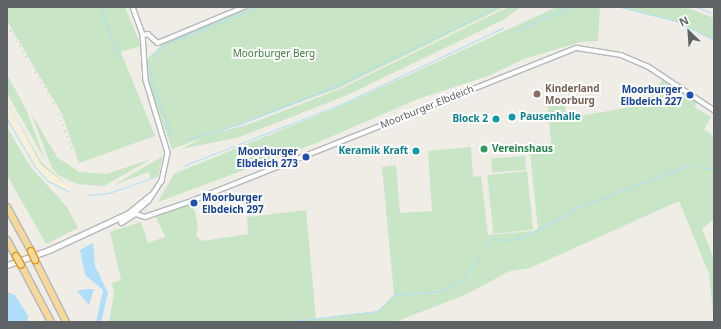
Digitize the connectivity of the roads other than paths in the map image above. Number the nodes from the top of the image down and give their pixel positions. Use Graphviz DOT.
graph roads {
  1 [pos="133,7"];
  2 [pos="244,7"];
  3 [pos="143,35"];
  4 [pos="714,110"];
  5 [pos="154,193"];
  6 [pos="7,207"];
  7 [pos="129,213"];
  8 [pos="135,213"];
  9 [pos="95,230"];
  10 [pos="7,240"];
  11 [pos="7,265"];
  12 [pos="51,322"];
  13 [pos="66,322"];
  1 -- 3 [label="street"];
  2 -- 3 [label="street"];
  3 -- 5 [label="street"];
  4 -- 8 [label="street, Moorburger Elbdeich"];
  5 -- 7 [label="street"];
  5 -- 8 [label="street"];
  6 -- 13 [label="highway, bridge"];
  7 -- 8 [label="street, Moorburger Elbdeich"];
  7 -- 9 [label="street, Moorburger Elbdeich"];
  8 -- 9 [label="street, Moorburger Elbdeich"];
  9 -- 11 [label="street, Moorburger Elbdeich"];
  10 -- 12 [label="highway, bridge"];
}
